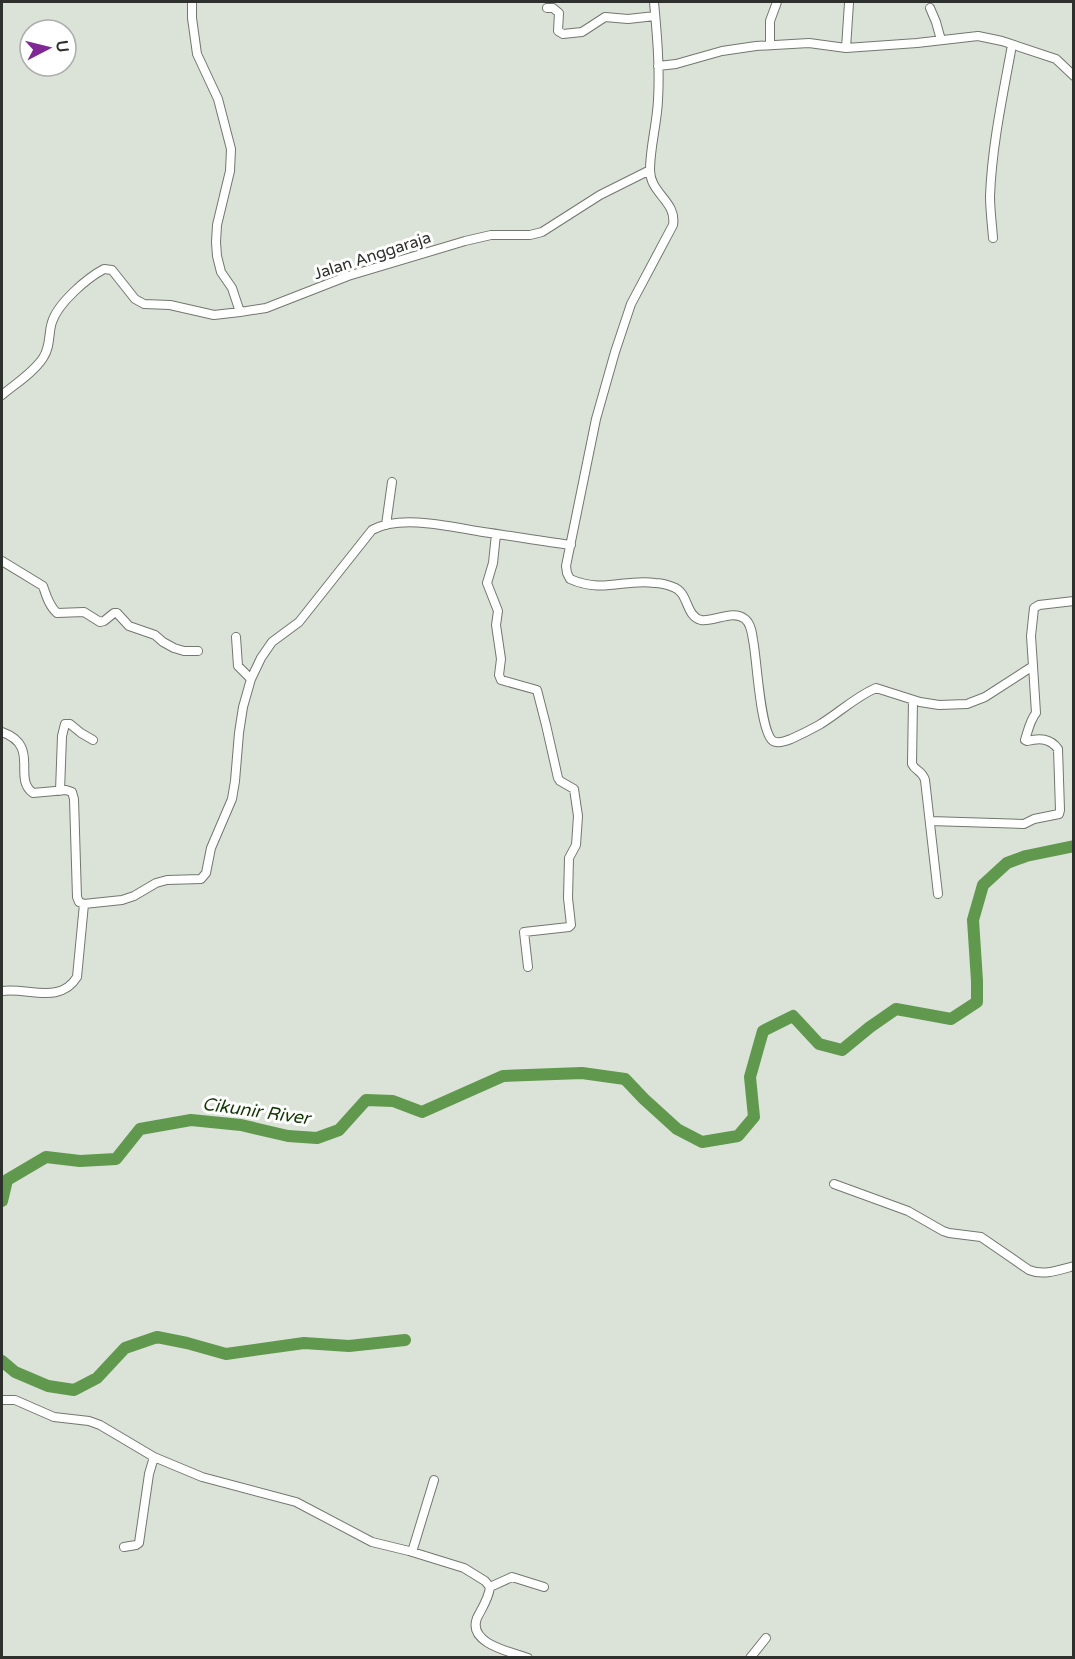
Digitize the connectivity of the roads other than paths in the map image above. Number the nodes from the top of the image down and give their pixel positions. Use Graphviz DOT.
graph roads {
  1 [pos="192,2"];
  2 [pos="654,2"];
  3 [pos="777,2"];
  4 [pos="849,3"];
  5 [pos="547,8"];
  6 [pos="930,8"];
  7 [pos="655,16"];
  8 [pos="941,39"];
  9 [pos="770,45"];
  10 [pos="1012,45"];
  11 [pos="846,48"];
  12 [pos="658,66"];
  13 [pos="1074,76"];
  14 [pos="650,174"];
  15 [pos="993,238"];
  16 [pos="240,312"];
  17 [pos="2,395"];
  18 [pos="392,482"];
  19 [pos="386,525"];
  20 [pos="496,534"];
  21 [pos="571,545"];
  22 [pos="2,561"];
  23 [pos="1074,601"];
  24 [pos="236,637"];
  25 [pos="198,651"];
  26 [pos="1033,666"];
  27 [pos="251,679"];
  28 [pos="913,700"];
  29 [pos="2,732"];
  30 [pos="93,740"];
  31 [pos="60,791"];
  32 [pos="930,821"];
  33 [pos="939,894"];
  34 [pos="84,904"];
  35 [pos="528,967"];
  36 [pos="2,991"];
  37 [pos="834,1184"];
  38 [pos="1074,1266"];
  39 [pos="2,1400"];
  40 [pos="154,1457"];
  41 [pos="434,1480"];
  42 [pos="124,1547"];
  43 [pos="412,1552"];
  44 [pos="490,1587"];
  45 [pos="544,1587"];
  46 [pos="766,1638"];
  47 [pos="750,1655"];
  48 [pos="528,1658"];
  1 -- 16 [label="street"];
  2 -- 7 [label="street"];
  3 -- 9 [label="street"];
  4 -- 11 [label="street"];
  5 -- 7 [label="street"];
  6 -- 8 [label="street"];
  7 -- 12 [label="street"];
  8 -- 10 [label="street"];
  8 -- 11 [label="street"];
  9 -- 11 [label="street"];
  9 -- 12 [label="street"];
  10 -- 13 [label="street"];
  10 -- 15 [label="street"];
  12 -- 14 [label="street"];
  14 -- 16 [label="street, Jalan Anggaraja"];
  14 -- 21 [label="street"];
  16 -- 17 [label="street, Jalan Anggaraja"];
  18 -- 19 [label="street"];
  19 -- 20 [label="street"];
  19 -- 27 [label="street"];
  20 -- 21 [label="street"];
  20 -- 35 [label="street"];
  21 -- 28 [label="street"];
  22 -- 25 [label="street"];
  23 -- 26 [label="street"];
  24 -- 27 [label="street"];
  26 -- 28 [label="street"];
  26 -- 32 [label="street"];
  27 -- 34 [label="street"];
  28 -- 32 [label="street"];
  29 -- 31 [label="street"];
  30 -- 31 [label="street"];
  31 -- 34 [label="street"];
  32 -- 33 [label="street"];
  34 -- 36 [label="street"];
  37 -- 38 [label="street"];
  39 -- 40 [label="street"];
  40 -- 42 [label="street"];
  40 -- 43 [label="street"];
  41 -- 43 [label="street"];
  43 -- 44 [label="street"];
  44 -- 45 [label="street"];
  44 -- 48 [label="street"];
  46 -- 47 [label="street"];
}
